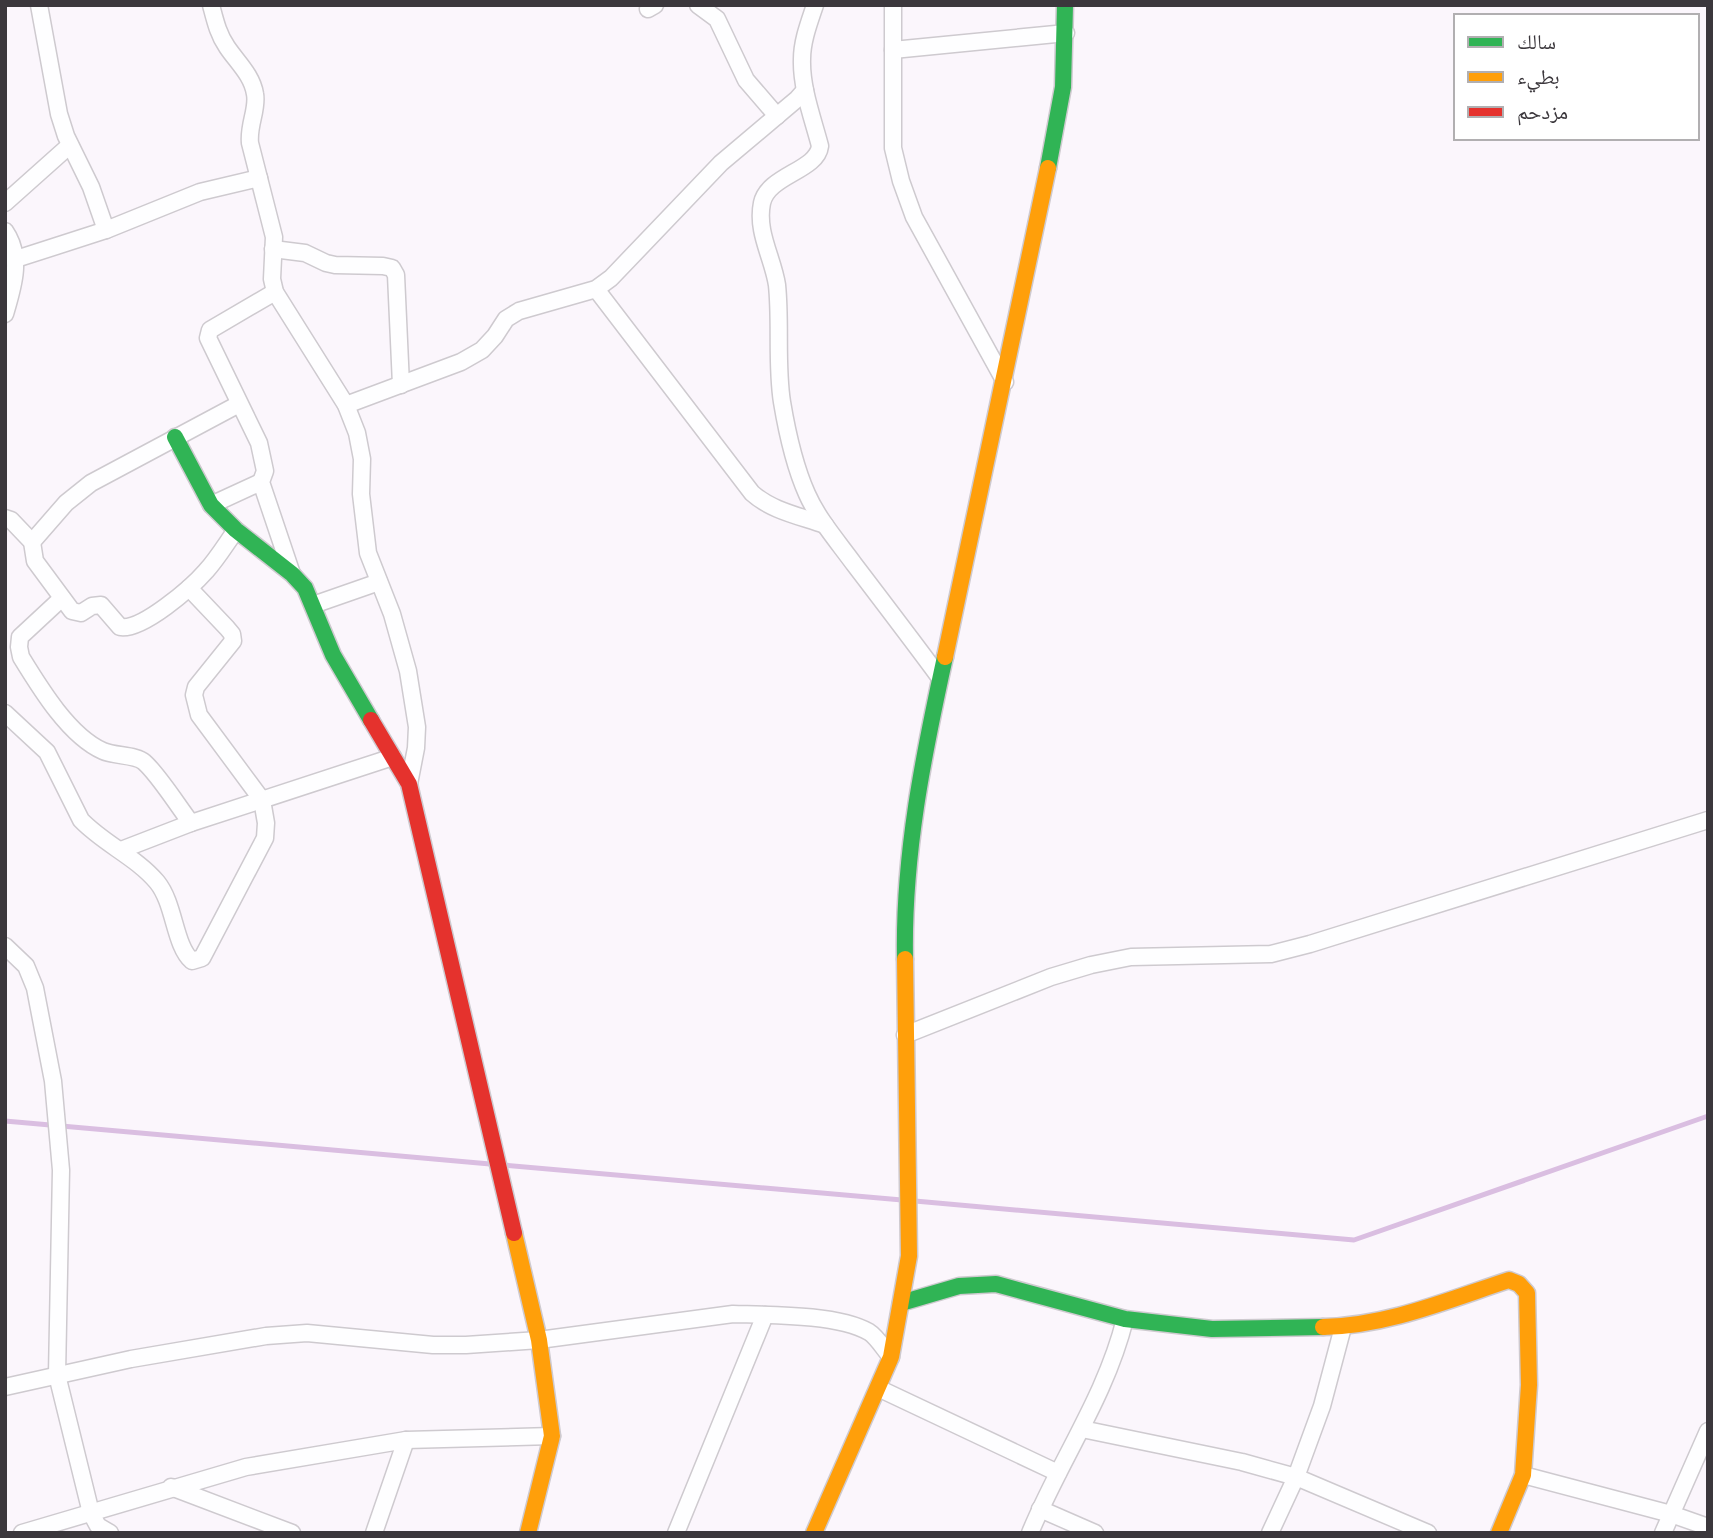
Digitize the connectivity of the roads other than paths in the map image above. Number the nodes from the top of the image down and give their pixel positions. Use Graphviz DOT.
graph roads {
  1 [pos="39,5"];
  2 [pos="211,5"];
  3 [pos="698,5"];
  4 [pos="815,5"];
  5 [pos="892,5"];
  6 [pos="1065,5"];
  7 [pos="1066,33"];
  8 [pos="893,50"];
  9 [pos="805,90"];
  10 [pos="777,116"];
  11 [pos="71,145"];
  12 [pos="259,178"];
  13 [pos="5,203"];
  14 [pos="106,230"];
  15 [pos="5,231"];
  16 [pos="273,249"];
  17 [pos="16,259"];
  18 [pos="597,289"];
  19 [pos="275,292"];
  20 [pos="5,314"];
  21 [pos="1005,382"];
  22 [pos="401,385"];
  23 [pos="239,404"];
  24 [pos="346,405"];
  25 [pos="175,437"];
  26 [pos="261,482"];
  27 [pos="211,505"];
  28 [pos="5,518"];
  29 [pos="825,525"];
  30 [pos="236,530"];
  31 [pos="32,541"];
  32 [pos="292,574"];
  33 [pos="379,582"];
  34 [pos="189,588"];
  35 [pos="62,598"];
  36 [pos="313,605"];
  37 [pos="940,678"];
  38 [pos="5,713"];
  39 [pos="393,757"];
  40 [pos="409,784"];
  41 [pos="262,800"];
  42 [pos="1708,820"];
  43 [pos="191,822"];
  44 [pos="121,850"];
  45 [pos="5,946"];
  46 [pos="905,1035"];
  47 [pos="901,1303"];
  48 [pos="765,1315"];
  49 [pos="1125,1320"];
  50 [pos="1343,1327"];
  51 [pos="539,1340"];
  52 [pos="891,1357"];
  53 [pos="57,1375"];
  54 [pos="5,1387"];
  55 [pos="878,1388"];
  56 [pos="1082,1429"];
  57 [pos="1708,1431"];
  58 [pos="552,1436"];
  59 [pos="406,1440"];
  60 [pos="1058,1473"];
  61 [pos="1523,1475"];
  62 [pos="1296,1477"];
  63 [pos="171,1488"];
  64 [pos="1040,1509"];
  65 [pos="92,1513"];
  66 [pos="1671,1514"];
  67 [pos="1708,1527"];
  68 [pos="106,1532"];
  69 [pos="22,1533"];
  70 [pos="292,1533"];
  71 [pos="373,1533"];
  72 [pos="528,1533"];
  73 [pos="676,1533"];
  74 [pos="814,1533"];
  75 [pos="1030,1533"];
  76 [pos="1095,1533"];
  77 [pos="1270,1533"];
  78 [pos="1428,1533"];
  79 [pos="1499,1533"];
  80 [pos="1663,1533"];
  1 -- 11 [label="street"];
  2 -- 12 [label="street"];
  3 -- 10 [label="street"];
  4 -- 9 [label="street"];
  5 -- 8 [label="street"];
  6 -- 7 [label="street"];
  7 -- 8 [label="street"];
  7 -- 21 [label="street"];
  8 -- 21 [label="street"];
  9 -- 10 [label="street"];
  9 -- 29 [label="street"];
  10 -- 18 [label="street"];
  11 -- 13 [label="street"];
  11 -- 14 [label="street"];
  12 -- 14 [label="street"];
  12 -- 16 [label="street"];
  14 -- 17 [label="street"];
  15 -- 17 [label="street"];
  16 -- 19 [label="street"];
  16 -- 22 [label="street"];
  17 -- 20 [label="street"];
  18 -- 22 [label="street"];
  18 -- 29 [label="street"];
  19 -- 23 [label="street"];
  19 -- 24 [label="street"];
  21 -- 37 [label="street"];
  22 -- 24 [label="street"];
  23 -- 25 [label="street"];
  23 -- 26 [label="street"];
  24 -- 33 [label="street"];
  25 -- 27 [label="street"];
  25 -- 31 [label="street"];
  26 -- 27 [label="street"];
  26 -- 32 [label="street"];
  27 -- 30 [label="street"];
  28 -- 31 [label="street"];
  29 -- 37 [label="street"];
  30 -- 32 [label="street"];
  30 -- 34 [label="street"];
  31 -- 35 [label="street"];
  32 -- 36 [label="street"];
  33 -- 36 [label="street"];
  33 -- 40 [label="street"];
  34 -- 35 [label="street"];
  34 -- 41 [label="street"];
  35 -- 43 [label="street"];
  36 -- 39 [label="street"];
  37 -- 46 [label="street"];
  38 -- 44 [label="street"];
  39 -- 40 [label="street"];
  39 -- 41 [label="street"];
  40 -- 51 [label="street"];
  41 -- 43 [label="street"];
  41 -- 44 [label="street"];
  42 -- 46 [label="street"];
  43 -- 44 [label="street"];
  45 -- 53 [label="street"];
  46 -- 47 [label="street"];
  47 -- 49 [label="street"];
  47 -- 52 [label="street"];
  48 -- 51 [label="street"];
  48 -- 52 [label="street"];
  48 -- 73 [label="street"];
  49 -- 50 [label="street"];
  49 -- 56 [label="street"];
  50 -- 61 [label="street"];
  50 -- 62 [label="street"];
  51 -- 53 [label="street"];
  51 -- 58 [label="street"];
  52 -- 55 [label="street"];
  53 -- 54 [label="street"];
  53 -- 65 [label="street"];
  55 -- 60 [label="street"];
  55 -- 74 [label="street"];
  56 -- 60 [label="street"];
  56 -- 62 [label="street"];
  57 -- 66 [label="street"];
  58 -- 59 [label="street"];
  58 -- 72 [label="street"];
  59 -- 63 [label="street"];
  59 -- 71 [label="street"];
  60 -- 64 [label="street"];
  61 -- 66 [label="street"];
  61 -- 79 [label="street"];
  62 -- 77 [label="street"];
  62 -- 78 [label="street"];
  63 -- 65 [label="street"];
  63 -- 70 [label="street"];
  64 -- 75 [label="street"];
  64 -- 76 [label="street"];
  65 -- 68 [label="street"];
  65 -- 69 [label="street"];
  66 -- 67 [label="street"];
  66 -- 80 [label="street"];
}
